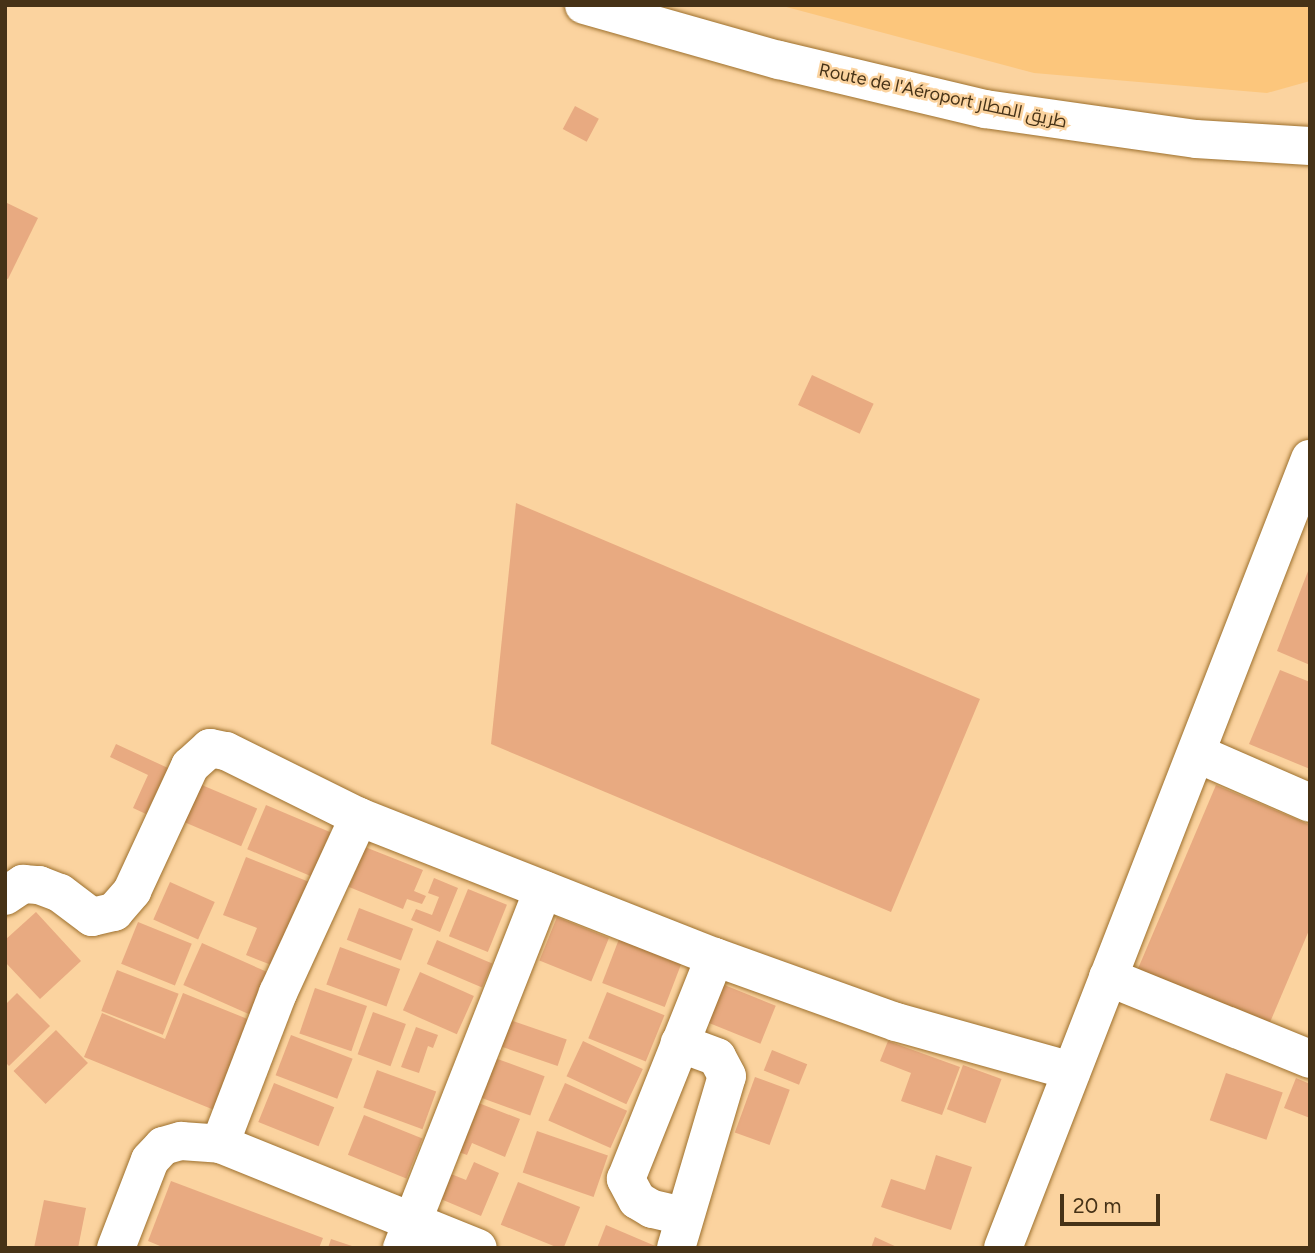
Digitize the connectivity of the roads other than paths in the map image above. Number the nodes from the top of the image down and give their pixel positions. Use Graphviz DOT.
graph roads {
  1 [pos="583,5"];
  2 [pos="1310,146"];
  3 [pos="1308,468"];
  4 [pos="1198,754"];
  5 [pos="1310,803"];
  6 [pos="359,817"];
  7 [pos="543,891"];
  8 [pos="5,896"];
  9 [pos="715,957"];
  10 [pos="1108,977"];
  11 [pos="679,1043"];
  12 [pos="1310,1059"];
  13 [pos="1070,1071"];
  14 [pos="220,1144"];
  15 [pos="680,1232"];
  16 [pos="407,1234"];
  17 [pos="116,1248"];
  18 [pos="478,1248"];
  19 [pos="1003,1248"];
  1 -- 2 [label="street, Route de l'Aéroport طريق المطار"];
  3 -- 4 [label="street"];
  4 -- 5 [label="street"];
  4 -- 10 [label="street"];
  6 -- 7 [label="street"];
  6 -- 8 [label="street"];
  6 -- 14 [label="street"];
  7 -- 9 [label="street"];
  7 -- 16 [label="street"];
  9 -- 11 [label="street"];
  9 -- 13 [label="street"];
  10 -- 12 [label="street"];
  10 -- 13 [label="street"];
  11 -- 15 [label="street"];
  11 -- 15 [label="street"];
  13 -- 19 [label="street"];
  14 -- 16 [label="street"];
  14 -- 17 [label="street"];
  16 -- 18 [label="street"];
}
